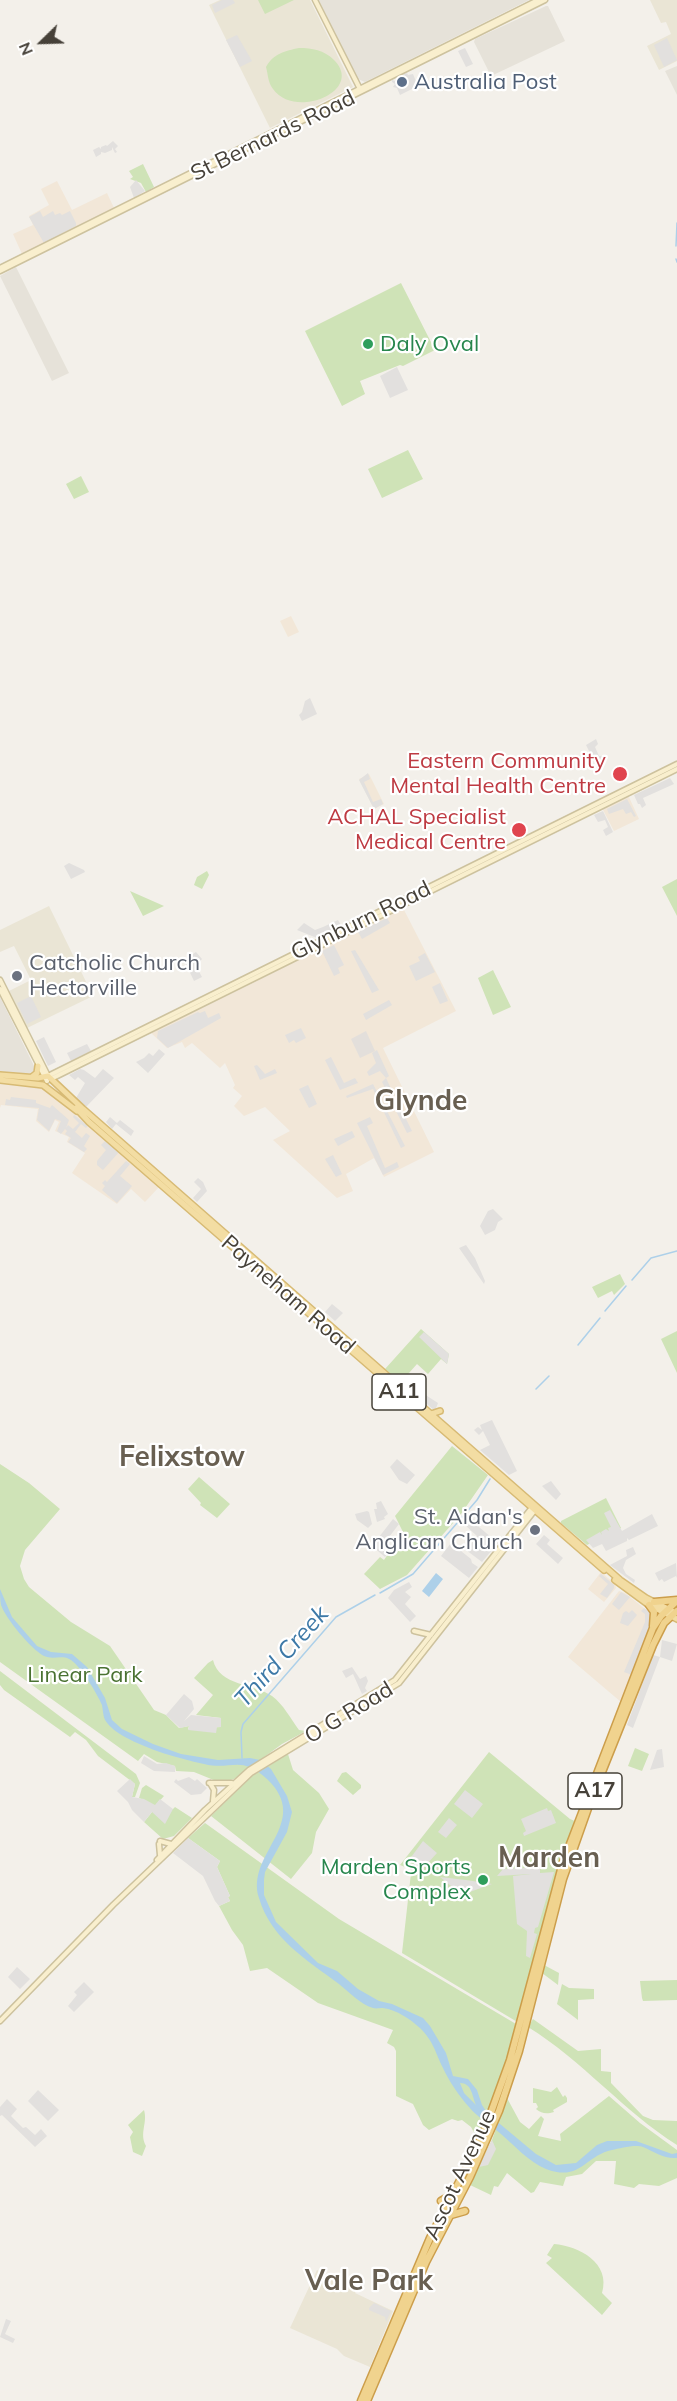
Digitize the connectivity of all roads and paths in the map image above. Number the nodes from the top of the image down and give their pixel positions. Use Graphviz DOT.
graph roads {
  1 [pos="315,0"];
  2 [pos="538,0"];
  3 [pos="545,0"];
  4 [pos="360,90"];
  5 [pos="0,270"];
  6 [pos="677,764"];
  7 [pos="677,769"];
  8 [pos="649,783"];
  9 [pos="637,784"];
  10 [pos="0,980"];
  11 [pos="0,989"];
  12 [pos="40,1065"];
  13 [pos="58,1072"];
  14 [pos="64,1073"];
  15 [pos="0,1078"];
  16 [pos="30,1078"];
  17 [pos="47,1079"];
  18 [pos="37,1083"];
  19 [pos="58,1087"];
  20 [pos="89,1122"];
  21 [pos="122,1147"];
  22 [pos="413,1398"];
  23 [pos="417,1407"];
  24 [pos="440,1411"];
  25 [pos="434,1418"];
  26 [pos="521,1498"];
  27 [pos="535,1507"];
  28 [pos="522,1519"];
  29 [pos="485,1570"];
  30 [pos="677,1600"];
  31 [pos="652,1604"];
  32 [pos="673,1614"];
  33 [pos="414,1631"];
  34 [pos="651,1632"];
  35 [pos="431,1635"];
  36 [pos="429,1642"];
  37 [pos="633,1694"];
  38 [pos="626,1701"];
  39 [pos="627,1712"];
  40 [pos="250,1772"];
  41 [pos="235,1782"];
  42 [pos="225,1794"];
  43 [pos="593,1796"];
  44 [pos="585,1800"];
  45 [pos="212,1802"];
  46 [pos="587,1810"];
  47 [pos="207,1811"];
  48 [pos="196,1822"];
  49 [pos="171,1844"];
  50 [pos="160,1856"];
  51 [pos="155,1864"];
  52 [pos="561,1876"];
  53 [pos="0,2021"];
  54 [pos="505,2083"];
  55 [pos="488,2131"];
  56 [pos="454,2194"];
  57 [pos="441,2201"];
  58 [pos="465,2211"];
  59 [pos="449,2217"];
  60 [pos="420,2262"];
  61 [pos="423,2269"];
  62 [pos="415,2272"];
  63 [pos="361,2401"];
  64 [pos="367,2401"];
  1 -- 4 [label="main road"];
  2 -- 4 [label="main road, St Bernards Road"];
  3 -- 4 [label="main road, St Bernards Road"];
  4 -- 5 [label="main road, St Bernards Road"];
  6 -- 9 [label="main road, Glynburn Road"];
  7 -- 8 [label="main road, Glynburn Road"];
  8 -- 9 [label="main road"];
  8 -- 14 [label="main road, Glynburn Road"];
  9 -- 13 [label="main road, Glynburn Road"];
  10 -- 12 [label="main road"];
  11 -- 12 [label="main road"];
  12 -- 13 [label="main road"];
  12 -- 16 [label="main road"];
  12 -- 17 [label="main road"];
  13 -- 17 [label="main road, Glynburn Road"];
  14 -- 17 [label="main road, Glynburn Road"];
  14 -- 19 [label="main road"];
  15 -- 16 [label="main road, A11"];
  15 -- 18 [label="main road, A11"];
  16 -- 17 [label="main road, A11"];
  17 -- 18 [label="main road"];
  17 -- 19 [label="main road, Payneham Road / A11"];
  17 -- 20 [label="main road, Payneham Road"];
  18 -- 20 [label="main road, A11"];
  19 -- 21 [label="main road, Payneham Road / A11"];
  20 -- 21 [label="main road, Payneham Road / A11"];
  21 -- 22 [label="main road, Payneham Road / A11"];
  21 -- 23 [label="main road, Payneham Road / A11"];
  22 -- 23 [label="main road"];
  22 -- 25 [label="main road, Payneham Road / A11"];
  23 -- 25 [label="main road, Payneham Road / A11"];
  24 -- 25 [label="main road"];
  25 -- 26 [label="main road, Payneham Road / A11"];
  25 -- 27 [label="main road, Payneham Road / A11"];
  26 -- 27 [label="main road, Payneham Road / A11"];
  26 -- 28 [label="main road"];
  27 -- 28 [label="main road, O G Road"];
  27 -- 29 [label="main road, O G Road"];
  27 -- 31 [label="main road, Payneham Road / A11"];
  28 -- 29 [label="main road, O G Road"];
  29 -- 35 [label="main road, O G Road"];
  29 -- 36 [label="main road, O G Road"];
  30 -- 31 [label="highway"];
  30 -- 32 [label="highway, A17"];
  31 -- 32 [label="main road, Payneham Road / A11"];
  31 -- 34 [label="highway"];
  32 -- 34 [label="highway, A17"];
  32 -- 37 [label="highway, A17"];
  33 -- 35 [label="main road"];
  34 -- 38 [label="highway, A17"];
  35 -- 36 [label="main road, O G Road"];
  36 -- 40 [label="main road, O G Road"];
  37 -- 38 [label="highway"];
  37 -- 39 [label="highway, A17"];
  38 -- 39 [label="highway"];
  38 -- 44 [label="highway, A17"];
  39 -- 43 [label="highway, A17"];
  40 -- 41 [label="main road, O G Road"];
  40 -- 42 [label="main road, O G Road"];
  41 -- 42 [label="main road, O G Road"];
  41 -- 45 [label="main road"];
  42 -- 45 [label="main road, O G Road"];
  42 -- 47 [label="main road, O G Road"];
  43 -- 44 [label="highway"];
  43 -- 46 [label="highway, A17"];
  44 -- 46 [label="highway"];
  44 -- 52 [label="highway, A17"];
  45 -- 47 [label="main road, O G Road"];
  46 -- 52 [label="highway, A17"];
  47 -- 48 [label="main road, O G Road"];
  48 -- 49 [label="main road, O G Road"];
  48 -- 51 [label="main road, O G Road"];
  49 -- 50 [label="main road, O G Road"];
  49 -- 50 [label="main road"];
  50 -- 51 [label="main road, O G Road"];
  51 -- 53 [label="main road, O G Road"];
  52 -- 54 [label="highway, A17"];
  54 -- 55 [label="highway, Ascot Avenue / A17"];
  54 -- 55 [label="highway, Ascot Avenue / A17"];
  55 -- 56 [label="highway, Ascot Avenue / A17"];
  55 -- 59 [label="highway, Ascot Avenue / A17"];
  56 -- 57 [label="highway"];
  56 -- 60 [label="highway, Ascot Avenue / A17"];
  58 -- 59 [label="highway"];
  59 -- 61 [label="highway, Ascot Avenue / A17"];
  60 -- 61 [label="highway"];
  60 -- 62 [label="highway, Ascot Avenue / A17"];
  61 -- 62 [label="highway"];
  61 -- 64 [label="highway, Ascot Avenue / A17"];
  62 -- 63 [label="highway, Ascot Avenue / A17"];
}
